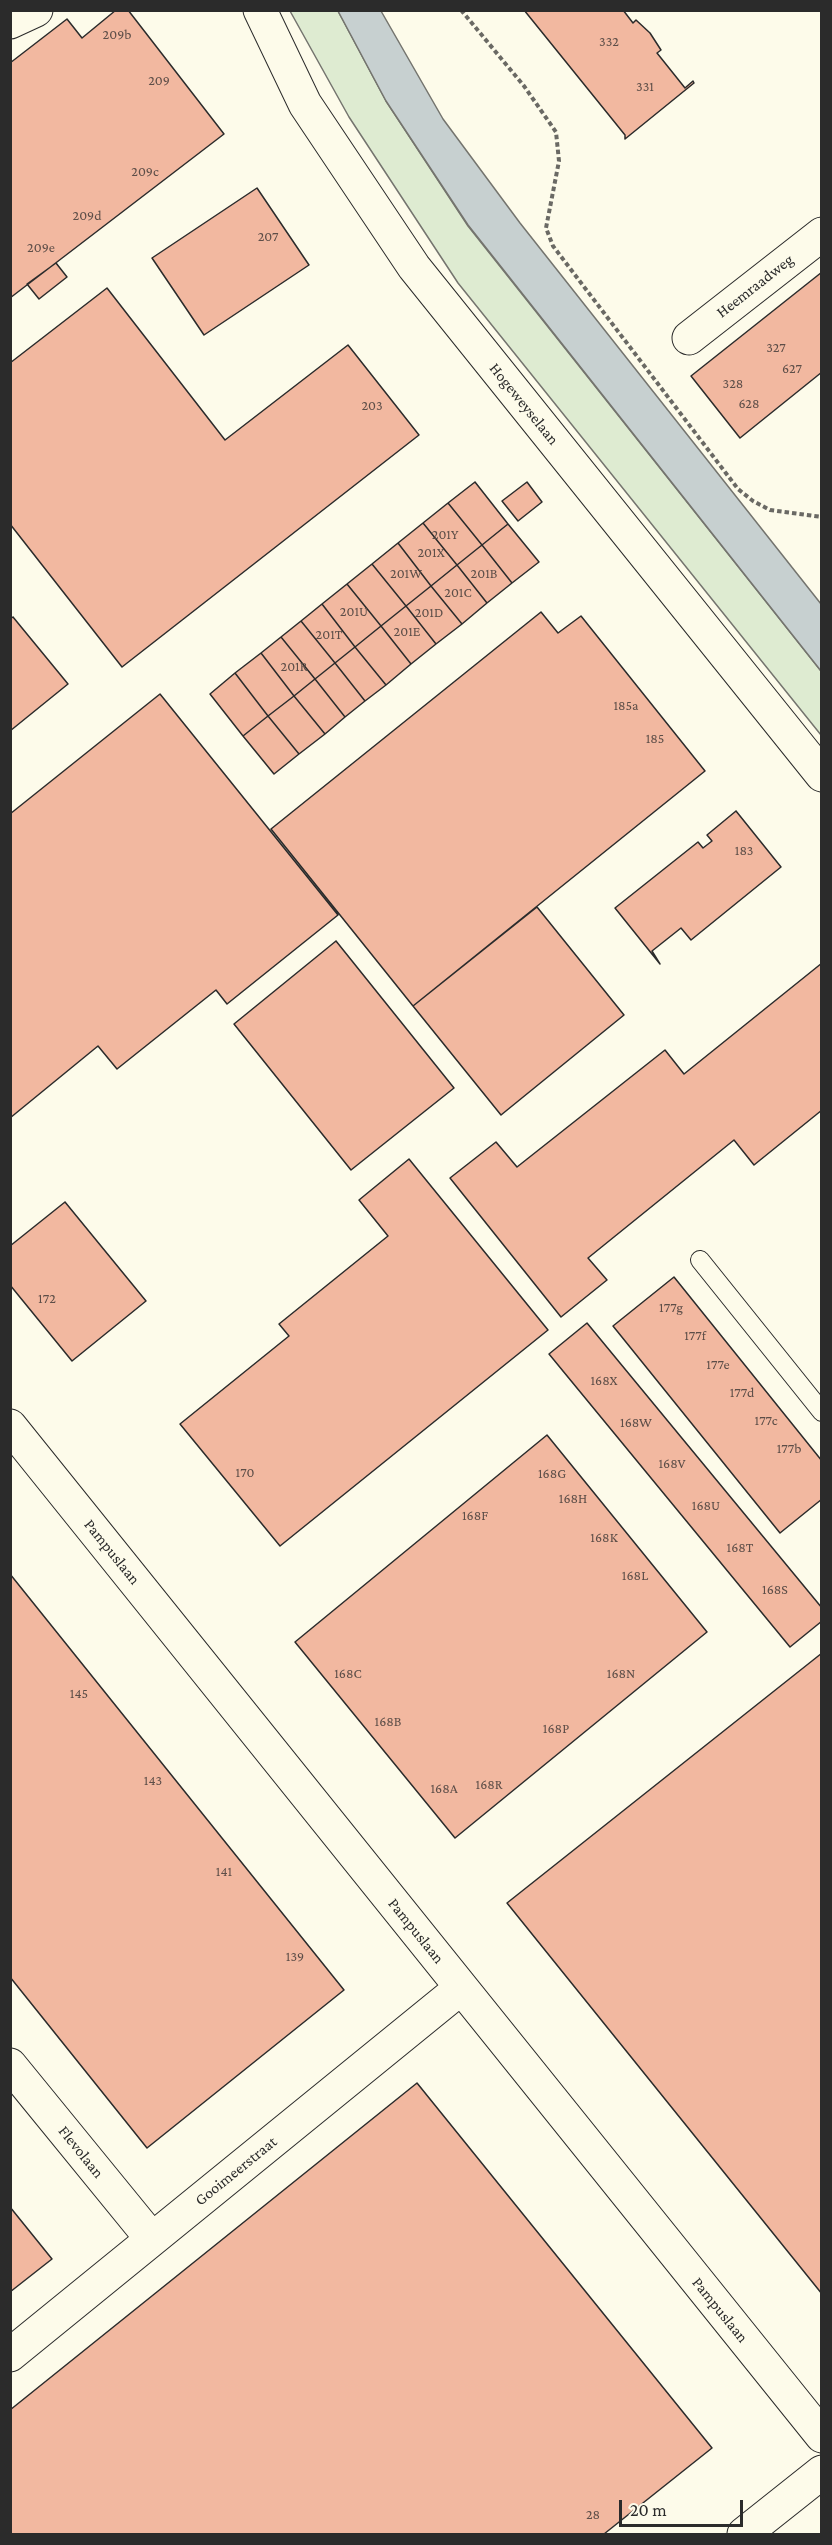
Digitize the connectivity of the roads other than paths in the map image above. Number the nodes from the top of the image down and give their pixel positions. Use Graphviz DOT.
graph roads {
  1 [pos="36,10"];
  2 [pos="260,10"];
  3 [pos="10,22"];
  4 [pos="822,234"];
  5 [pos="689,338"];
  6 [pos="822,775"];
  7 [pos="700,1260"];
  8 [pos="822,1412"];
  9 [pos="10,1426"];
  10 [pos="461,1988"];
  11 [pos="10,2065"];
  12 [pos="152,2239"];
  13 [pos="10,2355"];
  14 [pos="822,2436"];
  15 [pos="822,2472"];
  16 [pos="744,2535"];
  1 -- 3 [label="street"];
  2 -- 6 [label="street, Hogeweyselaan"];
  4 -- 5 [label="street, Heemraadweg"];
  7 -- 8 [label="lane"];
  9 -- 10 [label="street, Pampuslaan"];
  10 -- 12 [label="street, Gooimeerstraat"];
  10 -- 14 [label="street, Pampuslaan"];
  11 -- 12 [label="street, Flevolaan"];
  12 -- 13 [label="street, Gooimeerstraat"];
  15 -- 16 [label="street"];
}
